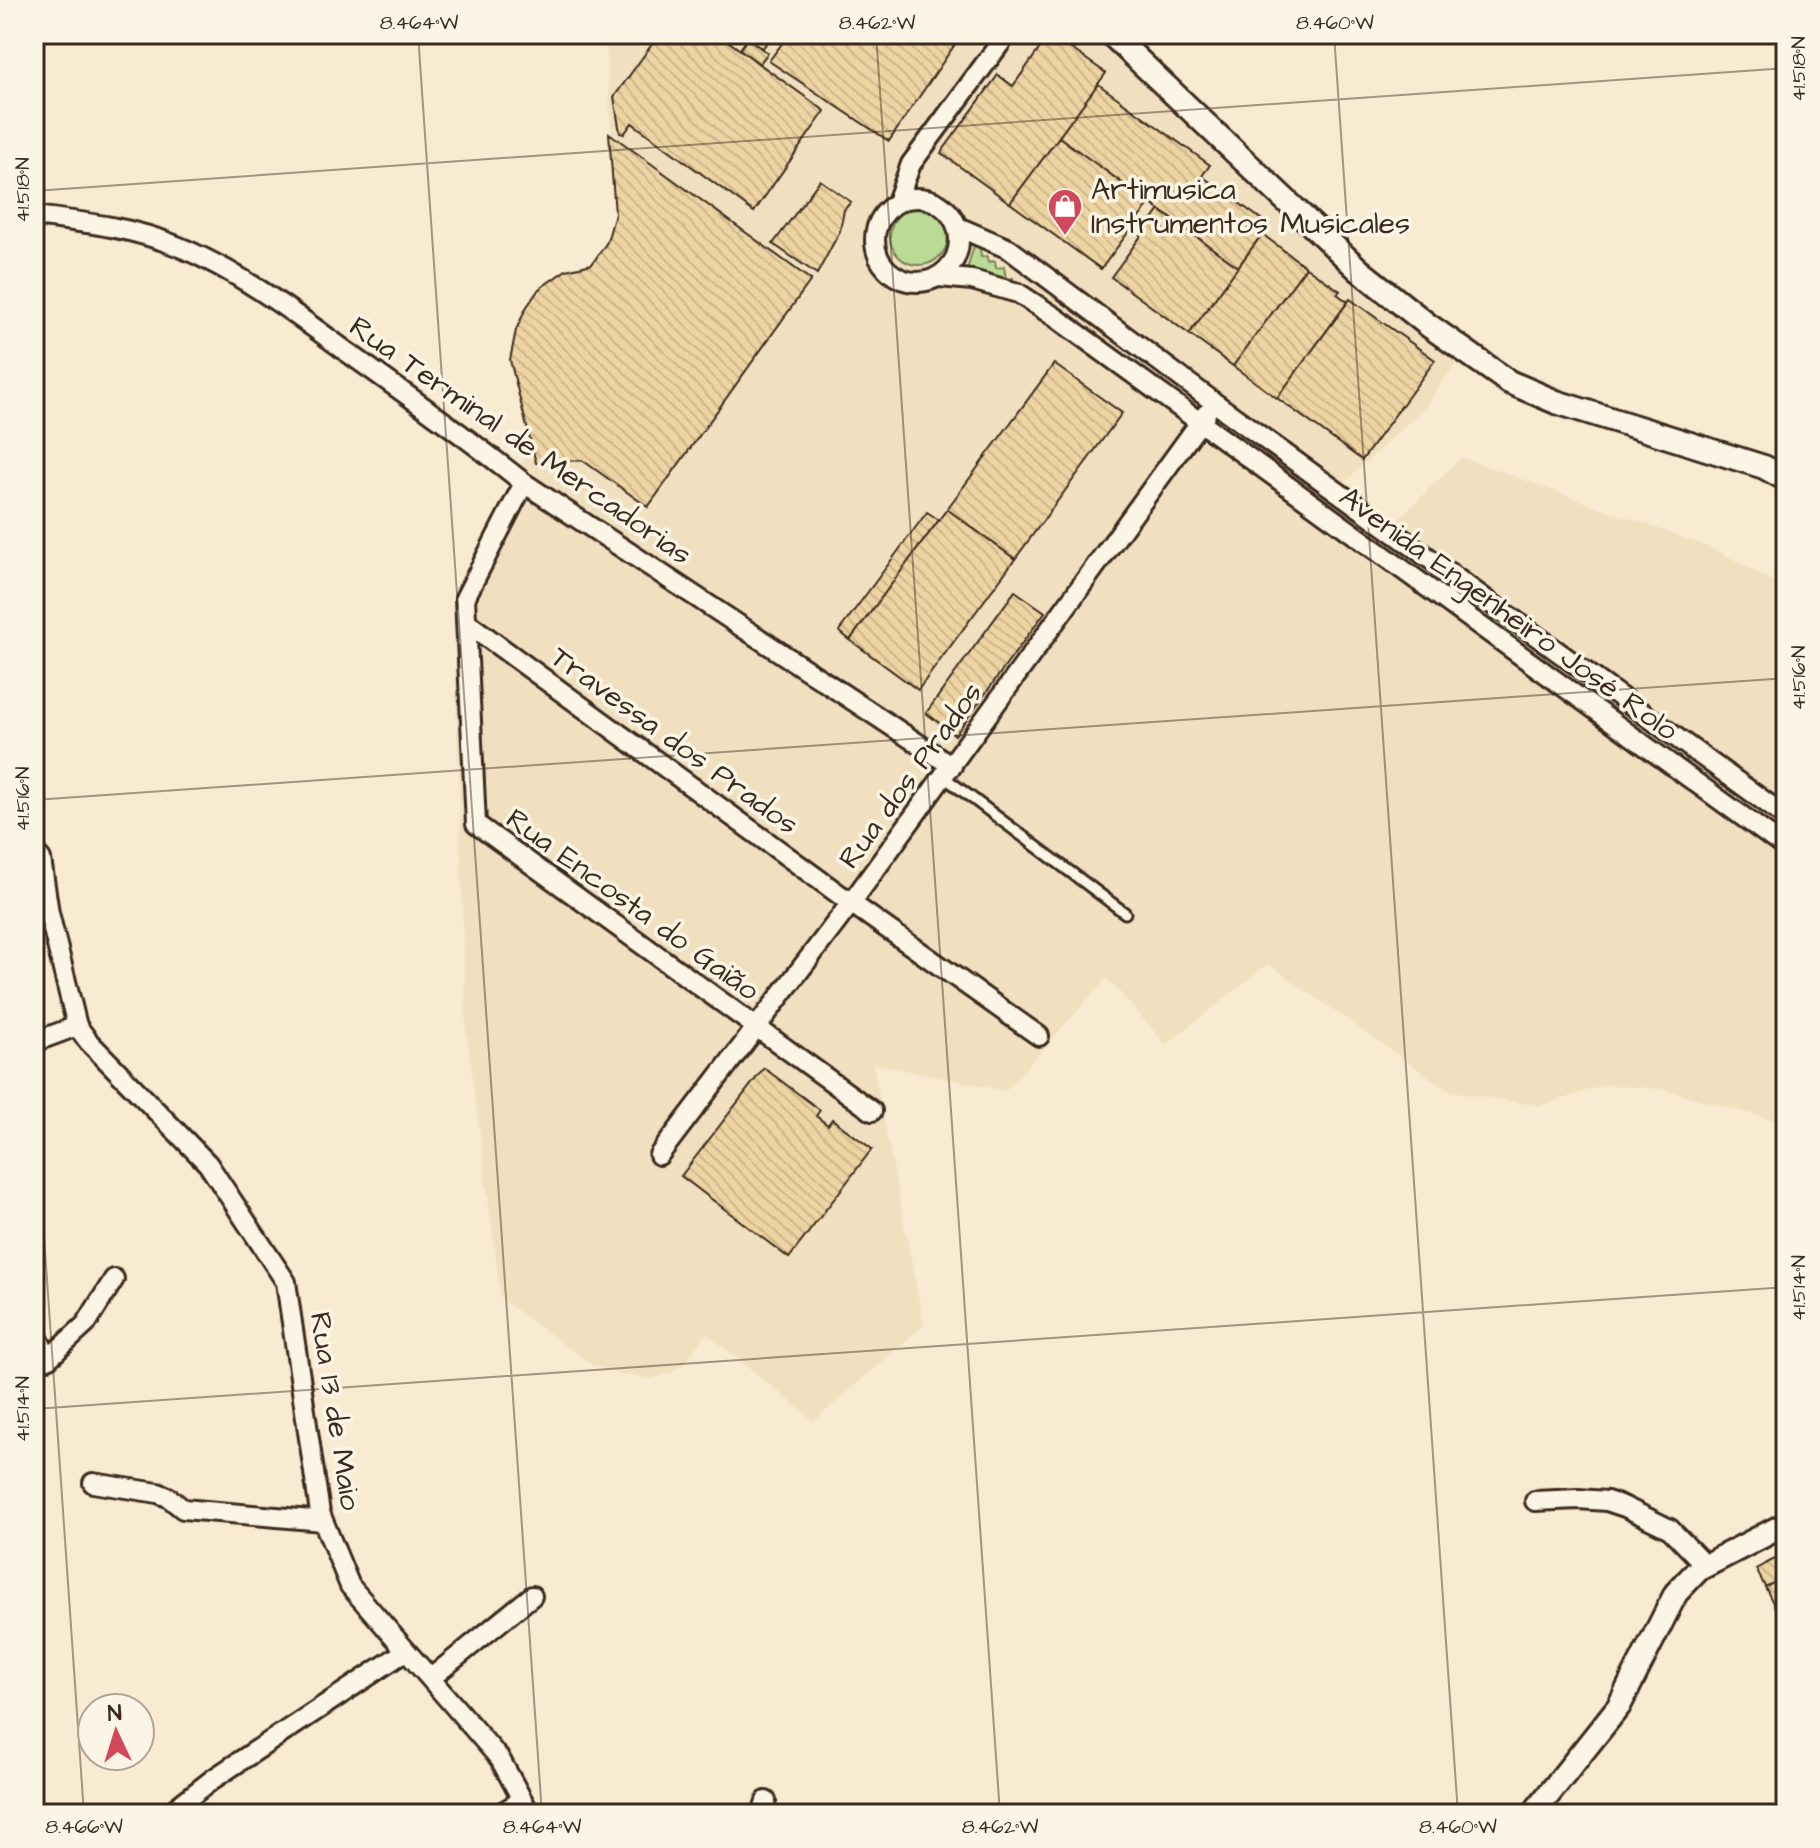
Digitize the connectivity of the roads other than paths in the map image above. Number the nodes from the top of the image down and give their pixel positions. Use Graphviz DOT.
graph roads {
  1 [pos="1007,34"];
  2 [pos="1111,34"];
  3 [pos="897,202"];
  4 [pos="34,216"];
  5 [pos="958,227"];
  6 [pos="939,277"];
  7 [pos="1215,403"];
  8 [pos="1200,423"];
  9 [pos="1786,479"];
  10 [pos="524,483"];
  11 [pos="466,622"];
  12 [pos="948,772"];
  13 [pos="1786,817"];
  14 [pos="1786,848"];
  15 [pos="34,851"];
  16 [pos="851,903"];
  17 [pos="1125,913"];
  18 [pos="77,1026"];
  19 [pos="757,1028"];
  20 [pos="1039,1036"];
  21 [pos="36,1044"];
  22 [pos="872,1111"];
  23 [pos="659,1155"];
  24 [pos="114,1279"];
  25 [pos="34,1330"];
  26 [pos="41,1365"];
  27 [pos="93,1483"];
  28 [pos="1535,1501"];
  29 [pos="323,1521"];
  30 [pos="1786,1524"];
  31 [pos="1705,1565"];
  32 [pos="532,1596"];
  33 [pos="406,1651"];
  34 [pos="431,1678"];
  35 [pos="526,1808"];
  36 [pos="168,1814"];
  37 [pos="499,1814"];
  38 [pos="1533,1814"];
  1 -- 3 [label="street, Avenida Engenheiro José Rolo"];
  2 -- 9 [label="street"];
  3 -- 5 [label="street, Avenida Engenheiro José Rolo"];
  3 -- 6 [label="street, Avenida Engenheiro José Rolo"];
  4 -- 10 [label="street, Rua Terminal de Mercadorias"];
  5 -- 6 [label="street"];
  5 -- 7 [label="street, Avenida Engenheiro José Rolo"];
  6 -- 8 [label="street, Avenida Engenheiro José Rolo"];
  7 -- 8 [label="street"];
  7 -- 13 [label="street, Avenida Engenheiro José Rolo"];
  8 -- 12 [label="street, Rua dos Prados"];
  8 -- 14 [label="street, Avenida Engenheiro José Rolo"];
  10 -- 11 [label="street"];
  10 -- 12 [label="street, Rua Terminal de Mercadorias"];
  11 -- 16 [label="street, Travessa dos Prados"];
  11 -- 19 [label="street, Rua Encosta do Gaião"];
  12 -- 16 [label="street, Rua dos Prados"];
  12 -- 17 [label="lane"];
  15 -- 18 [label="street"];
  16 -- 19 [label="street, Rua dos Prados"];
  16 -- 20 [label="street, Travessa dos Prados"];
  18 -- 21 [label="street"];
  18 -- 29 [label="street, Rua 13 de Maio"];
  19 -- 22 [label="street, Rua Encosta do Gaião"];
  19 -- 23 [label="street, Rua dos Prados"];
  24 -- 26 [label="street"];
  25 -- 26 [label="street"];
  27 -- 29 [label="street"];
  28 -- 31 [label="street"];
  29 -- 33 [label="street, Rua 13 de Maio"];
  30 -- 31 [label="street"];
  31 -- 38 [label="street"];
  32 -- 34 [label="street"];
  33 -- 34 [label="street, Rua 13 de Maio"];
  33 -- 36 [label="street"];
  34 -- 35 [label="street, Rua 13 de Maio"];
  35 -- 37 [label="street"];
}
